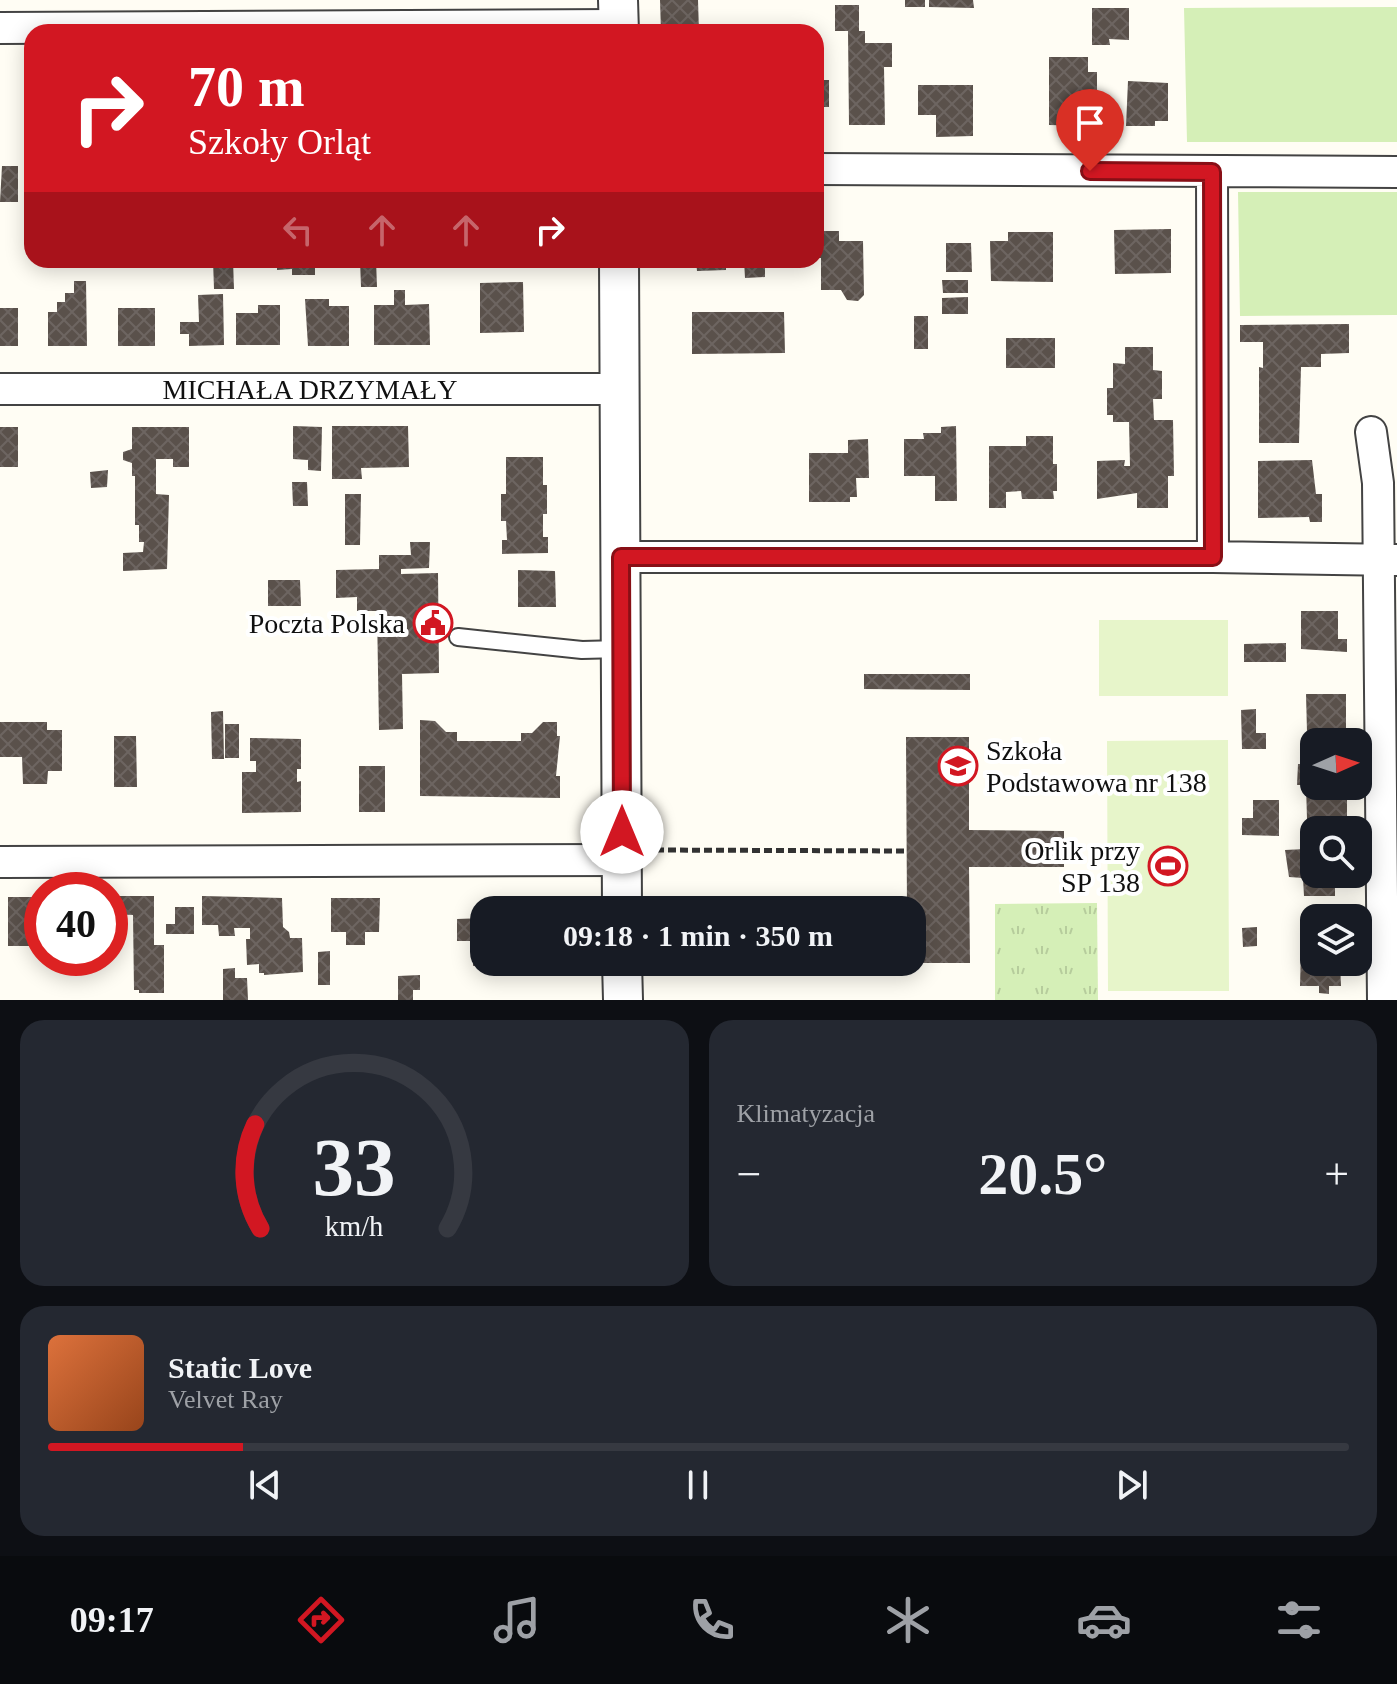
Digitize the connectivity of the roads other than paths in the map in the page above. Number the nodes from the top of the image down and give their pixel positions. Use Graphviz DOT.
graph roads {
  1 [pos="87,14"];
  2 [pos="619,19"];
  3 [pos="24,24"];
  4 [pos="25,24"];
  5 [pos="0,28"];
  6 [pos="824,169"];
  7 [pos="1212,172"];
  8 [pos="1397,172"];
  9 [pos="619,268"];
  10 [pos="0,389"];
  11 [pos="620,389"];
  12 [pos="1371,432"];
  13 [pos="621,557"];
  14 [pos="1213,557"];
  15 [pos="1388,560"];
  16 [pos="458,637"];
  17 [pos="621,649"];
  18 [pos="639,855"];
  19 [pos="0,862"];
  20 [pos="626,896"];
  21 [pos="622,976"];
  22 [pos="623,1000"];
  23 [pos="1383,1000"];
  1 -- 2 [label="street"];
  1 -- 4 [label="street"];
  3 -- 5 [label="street"];
  6 -- 7 [label="street"];
  7 -- 8 [label="street"];
  7 -- 14 [label="street"];
  9 -- 11 [label="street"];
  10 -- 11 [label="street, MICHAŁA DRZYMAŁY"];
  11 -- 13 [label="street"];
  12 -- 15 [label="street"];
  13 -- 14 [label="street"];
  13 -- 17 [label="street"];
  14 -- 15 [label="street"];
  15 -- 23 [label="street"];
  16 -- 17 [label="lane"];
  17 -- 18 [label="street"];
  18 -- 19 [label="street"];
  18 -- 20 [label="street"];
  21 -- 22 [label="street"];
}
